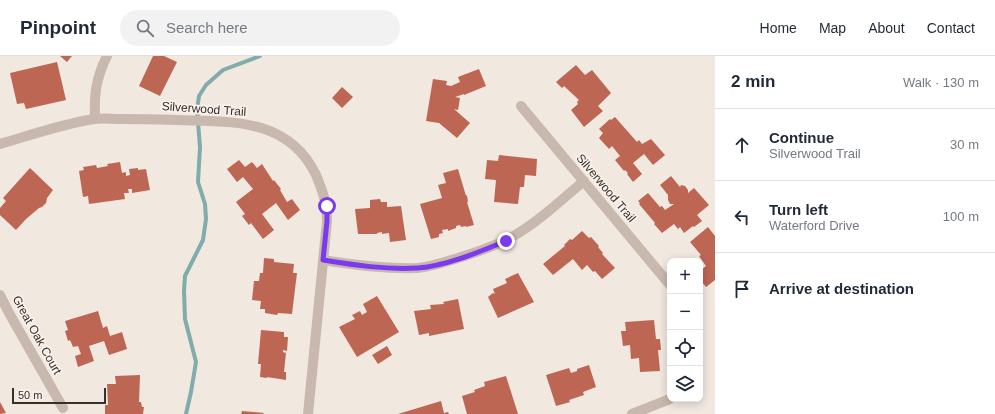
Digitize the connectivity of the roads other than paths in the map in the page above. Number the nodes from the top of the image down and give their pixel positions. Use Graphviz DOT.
graph roads {
  1 [pos="107,56"];
  2 [pos="521,106"];
  3 [pos="95,119"];
  4 [pos="0,144"];
  5 [pos="584,181"];
  6 [pos="323,260"];
  7 [pos="667,282"];
  8 [pos="0,295"];
  9 [pos="667,400"];
  10 [pos="63,408"];
  11 [pos="308,414"];
  12 [pos="632,414"];
  1 -- 3 [label="street"];
  2 -- 5 [label="street, Silverwood Trail"];
  3 -- 4 [label="street, Silverwood Trail"];
  3 -- 6 [label="street, Silverwood Trail"];
  5 -- 6 [label="street"];
  5 -- 7 [label="street, Silverwood Trail"];
  6 -- 11 [label="street, Silverwood Trail"];
  8 -- 10 [label="street, Great Oak Court"];
  9 -- 12 [label="street"];
}
